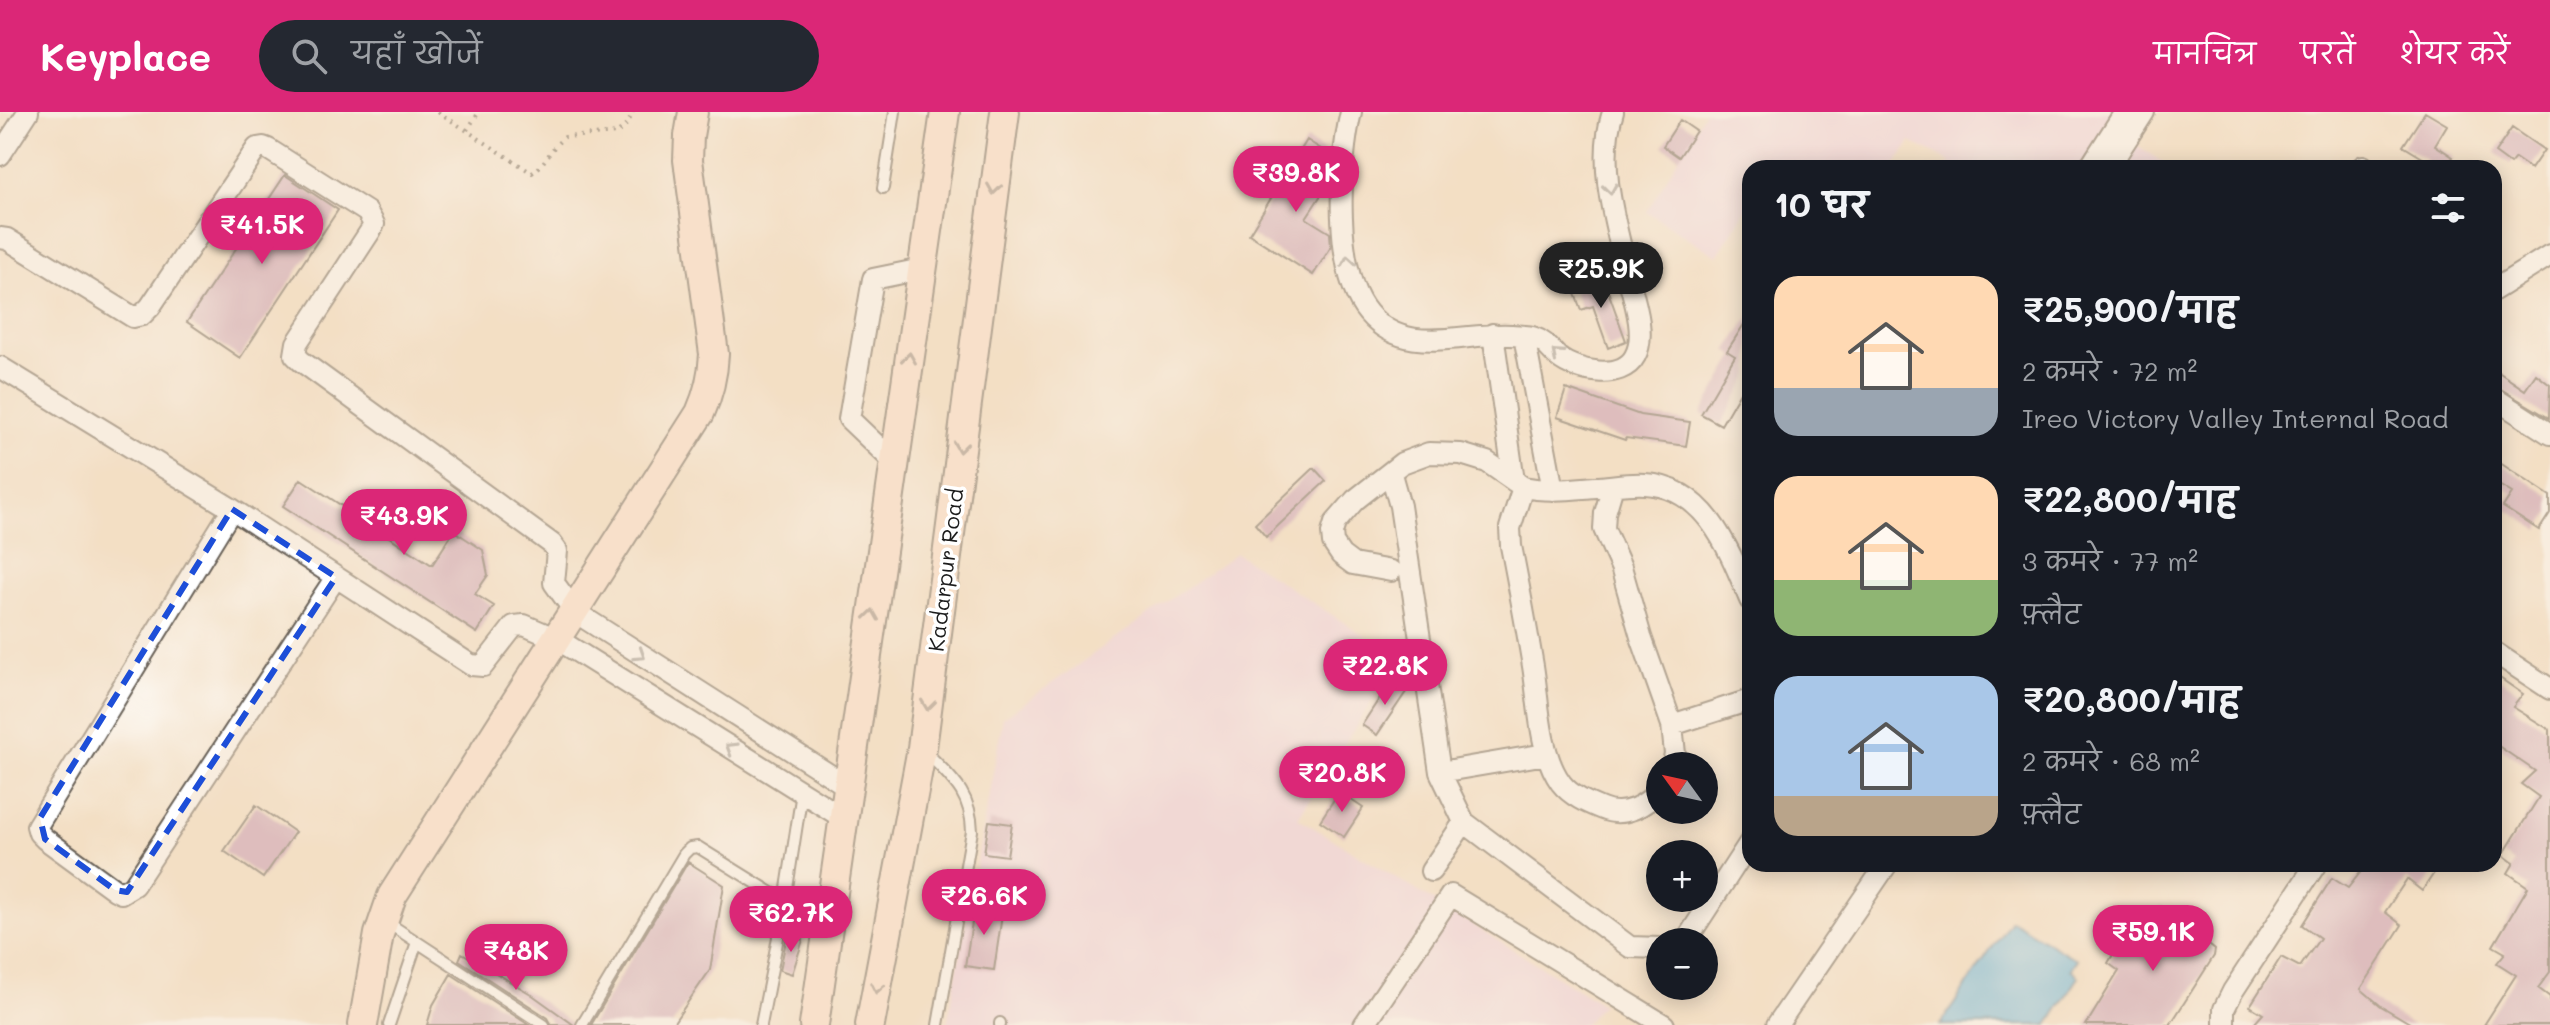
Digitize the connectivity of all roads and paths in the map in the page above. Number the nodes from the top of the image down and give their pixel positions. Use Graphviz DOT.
graph roads {
  1 [pos="28,112"];
  2 [pos="438,112"];
  3 [pos="479,112"];
  4 [pos="633,112"];
  5 [pos="693,112"];
  6 [pos="895,112"];
  7 [pos="945,112"];
  8 [pos="1005,112"];
  9 [pos="1351,112"];
  10 [pos="1613,112"];
  11 [pos="2125,112"];
  12 [pos="2144,112"];
  13 [pos="467,130"];
  14 [pos="0,155"];
  15 [pos="2102,160"];
  16 [pos="2105,160"];
  17 [pos="883,188"];
  18 [pos="0,238"];
  19 [pos="2550,255"];
  20 [pos="922,269"];
  21 [pos="2502,285"];
  22 [pos="1493,334"];
  23 [pos="1524,336"];
  24 [pos="0,367"];
  25 [pos="2502,403"];
  26 [pos="2550,434"];
  27 [pos="894,462"];
  28 [pos="1391,474"];
  29 [pos="1518,484"];
  30 [pos="1613,486"];
  31 [pos="1553,490"];
  32 [pos="232,509"];
  33 [pos="1391,571"];
  34 [pos="336,577"];
  35 [pos="1742,583"];
  36 [pos="575,612"];
  37 [pos="557,639"];
  38 [pos="2502,657"];
  39 [pos="682,683"];
  40 [pos="2550,689"];
  41 [pos="1742,703"];
  42 [pos="666,708"];
  43 [pos="1672,725"];
  44 [pos="773,740"];
  45 [pos="922,748"];
  46 [pos="1675,752"];
  47 [pos="1546,754"];
  48 [pos="758,765"];
  49 [pos="1440,772"];
  50 [pos="847,786"];
  51 [pos="802,792"];
  52 [pos="1646,802"];
  53 [pos="845,819"];
  54 [pos="1464,822"];
  55 [pos="1742,854"];
  56 [pos="1431,871"];
  57 [pos="1882,872"];
  58 [pos="2311,872"];
  59 [pos="785,901"];
  60 [pos="383,920"];
  61 [pos="1694,928"];
  62 [pos="417,942"];
  63 [pos="1646,948"];
  64 [pos="363,1025"];
  65 [pos="389,1025"];
  66 [pos="544,1025"];
  67 [pos="582,1025"];
  68 [pos="761,1025"];
  69 [pos="814,1025"];
  70 [pos="870,1025"];
  71 [pos="938,1025"];
  72 [pos="1364,1025"];
  73 [pos="1664,1025"];
  74 [pos="1777,1025"];
  75 [pos="2224,1025"];
  1 -- 14 [label="street"];
  2 -- 13 [label="path"];
  3 -- 13 [label="path"];
  4 -- 13 [label="path"];
  5 -- 36 [label="street"];
  6 -- 17 [label="lane"];
  7 -- 20 [label="street"];
  8 -- 45 [label="street, Kadarpur Road, one-way"];
  22 -- 9 [label="street, one-way"];
  10 -- 23 [label="street, one-way"];
  11 -- 15 [label="street"];
  12 -- 16 [label="street"];
  18 -- 36 [label="street"];
  19 -- 21 [label="street"];
  27 -- 20 [label="street, one-way"];
  20 -- 27 [label="street"];
  22 -- 23 [label="street"];
  22 -- 29 [label="street"];
  23 -- 31 [label="street"];
  24 -- 32 [label="street"];
  25 -- 26 [label="street"];
  50 -- 27 [label="street, one-way"];
  28 -- 29 [label="street"];
  28 -- 33 [label="street"];
  28 -- 49 [label="street"];
  29 -- 31 [label="street"];
  29 -- 47 [label="street"];
  30 -- 31 [label="street"];
  30 -- 35 [label="street"];
  30 -- 43 [label="street"];
  32 -- 34 [label="street"];
  32 -- 34 [label="street"];
  34 -- 37 [label="street"];
  36 -- 37 [label="street"];
  36 -- 39 [label="street, one-way"];
  37 -- 42 [label="street"];
  37 -- 60 [label="street"];
  38 -- 40 [label="street"];
  39 -- 42 [label="street"];
  39 -- 44 [label="street"];
  41 -- 43 [label="street"];
  48 -- 42 [label="street, one-way"];
  43 -- 46 [label="street"];
  44 -- 48 [label="street"];
  44 -- 50 [label="street"];
  45 -- 70 [label="street, Kadarpur Road, one-way"];
  45 -- 71 [label="lane"];
  47 -- 49 [label="street"];
  47 -- 52 [label="street"];
  48 -- 51 [label="street"];
  49 -- 54 [label="street"];
  50 -- 53 [label="street"];
  51 -- 53 [label="street"];
  51 -- 59 [label="lane"];
  53 -- 69 [label="street"];
  54 -- 56 [label="street"];
  54 -- 63 [label="street"];
  55 -- 61 [label="street"];
  57 -- 74 [label="street"];
  58 -- 75 [label="street"];
  59 -- 67 [label="lane"];
  59 -- 68 [label="lane"];
  60 -- 62 [label="lane"];
  60 -- 64 [label="street"];
  62 -- 65 [label="lane"];
  62 -- 66 [label="lane"];
  72 -- 73 [label="street"];
}
